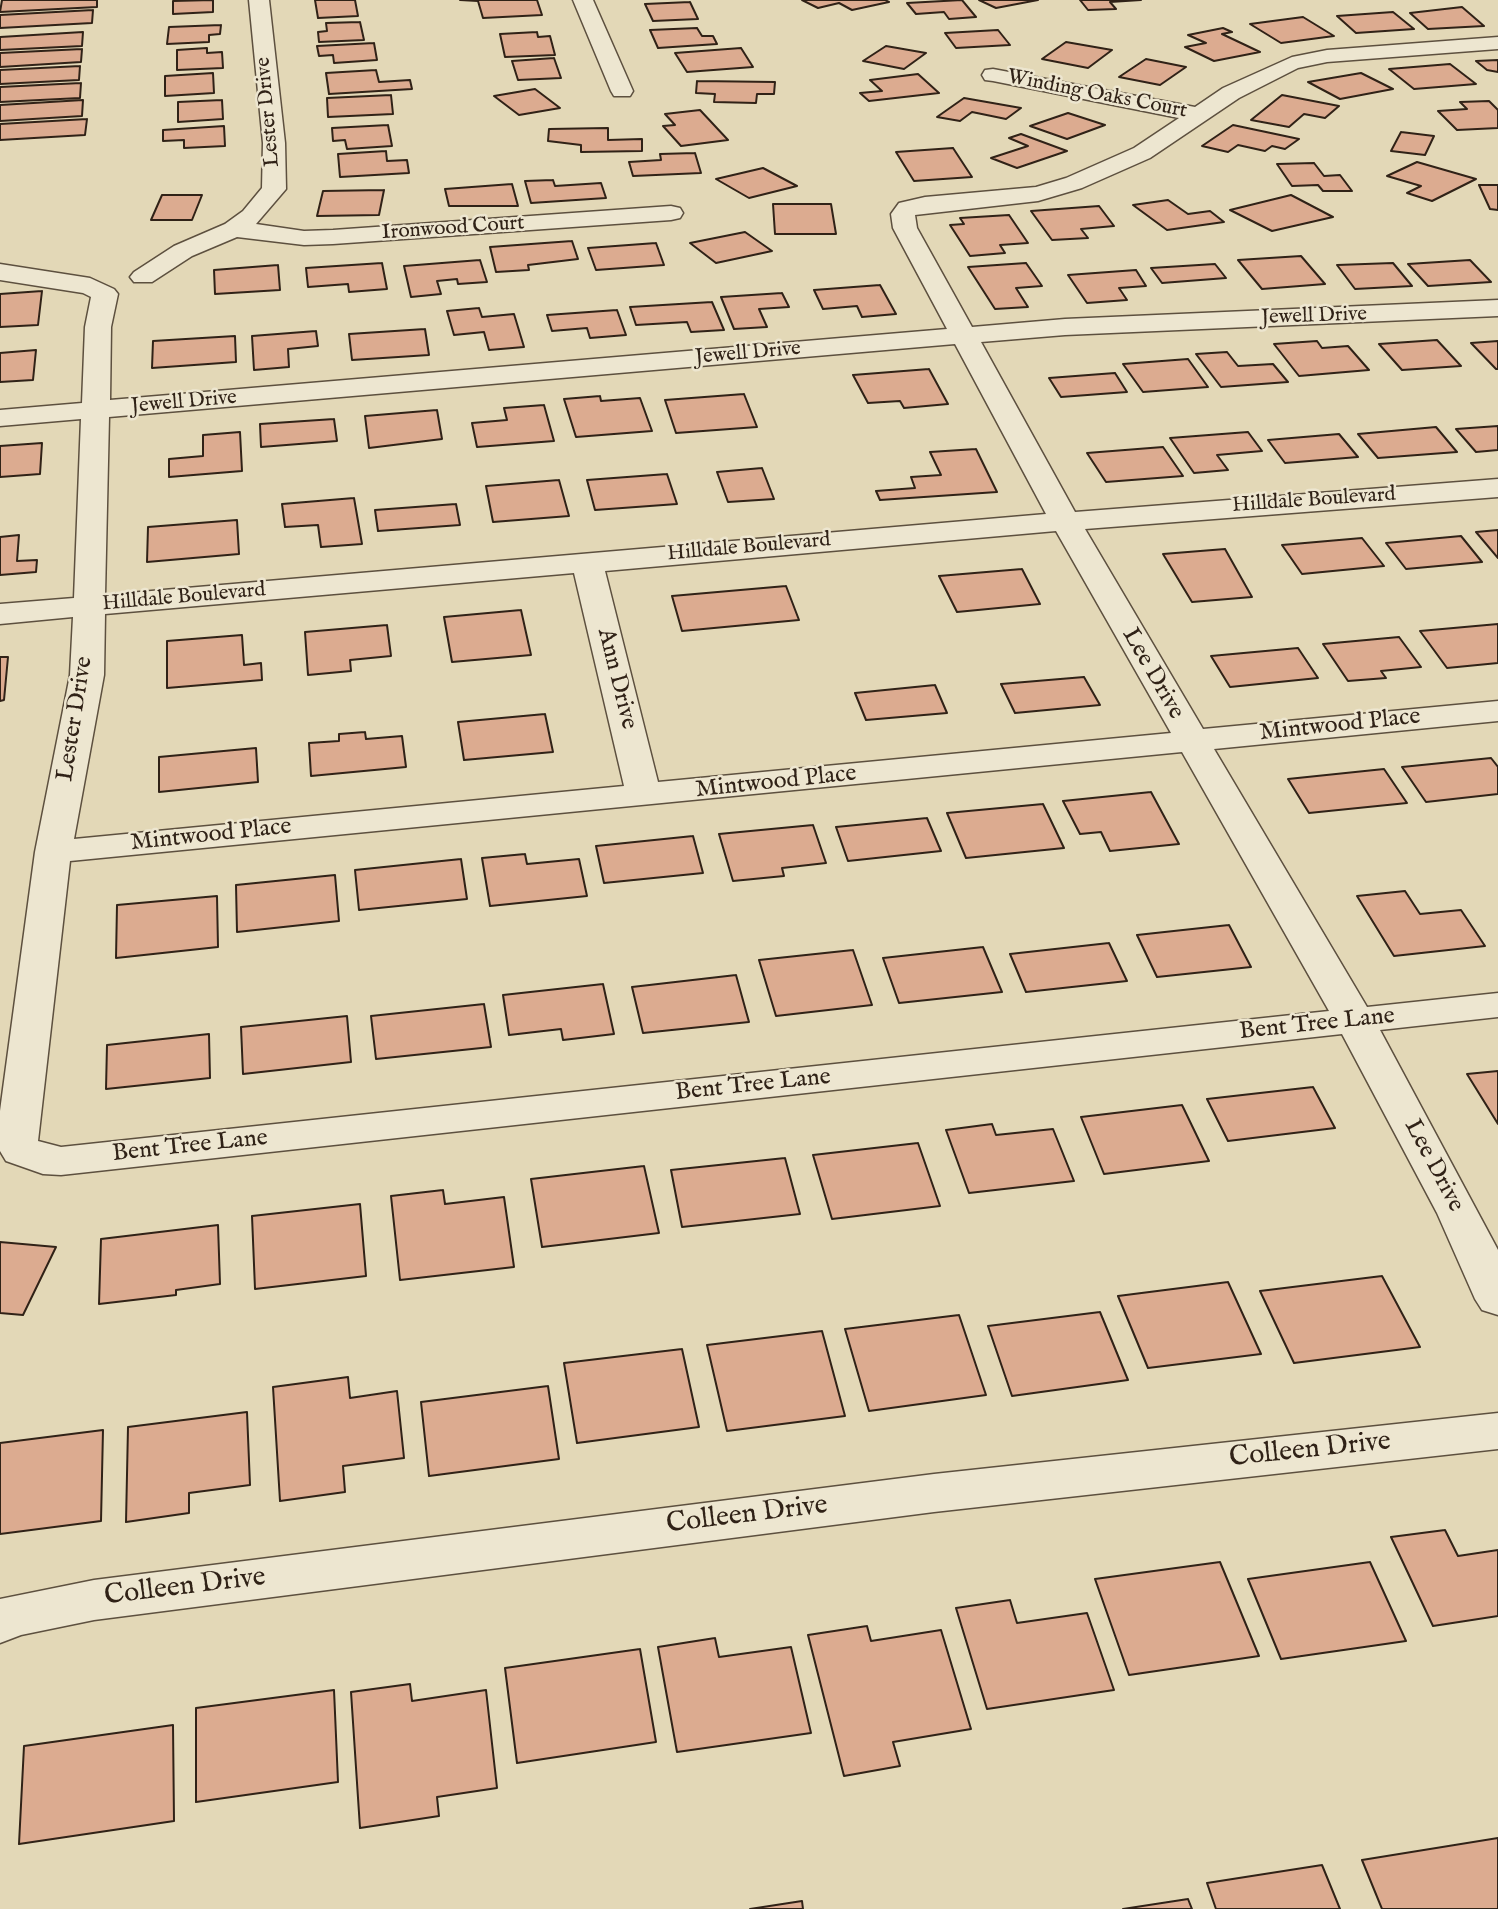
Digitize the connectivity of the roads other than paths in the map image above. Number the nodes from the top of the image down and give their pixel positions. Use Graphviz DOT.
graph roads {
  1 [pos="259,0"];
  2 [pos="583,0"];
  3 [pos="1498,43"];
  4 [pos="993,75"];
  5 [pos="622,91"];
  6 [pos="1200,115"];
  7 [pos="671,213"];
  8 [pos="234,229"];
  9 [pos="0,272"];
  10 [pos="143,278"];
  11 [pos="1498,308"];
  12 [pos="964,335"];
  13 [pos="97,410"];
  14 [pos="0,418"];
  15 [pos="1498,488"];
  16 [pos="1065,521"];
  17 [pos="587,562"];
  18 [pos="89,606"];
  19 [pos="0,614"];
  20 [pos="1498,711"];
  21 [pos="1191,742"];
  22 [pos="644,796"];
  23 [pos="53,852"];
  24 [pos="1498,1005"];
  25 [pos="1355,1021"];
  26 [pos="17,1141"];
  27 [pos="1498,1299"];
  28 [pos="1498,1430"];
  29 [pos="0,1622"];
  1 -- 8 [label="street, Lester Drive"];
  2 -- 5 [label="street"];
  3 -- 6 [label="street"];
  4 -- 6 [label="street, Winding Oaks Court"];
  6 -- 12 [label="street, Lee Drive"];
  7 -- 8 [label="street, Ironwood Court"];
  8 -- 10 [label="street, Lester Drive"];
  9 -- 13 [label="street, Lester Drive"];
  11 -- 12 [label="street, Jewell Drive"];
  12 -- 13 [label="street, Jewell Drive"];
  12 -- 16 [label="street, Lee Drive"];
  13 -- 14 [label="street, Jewell Drive"];
  13 -- 18 [label="street, Lester Drive"];
  15 -- 16 [label="street, Hilldale Boulevard"];
  16 -- 17 [label="street, Hilldale Boulevard"];
  16 -- 21 [label="street, Lee Drive"];
  17 -- 18 [label="street, Hilldale Boulevard"];
  17 -- 22 [label="street, Ann Drive"];
  18 -- 19 [label="street, Hilldale Boulevard"];
  18 -- 23 [label="street, Lester Drive"];
  20 -- 21 [label="street, Mintwood Place"];
  21 -- 22 [label="street, Mintwood Place"];
  21 -- 25 [label="street, Lee Drive"];
  22 -- 23 [label="street, Mintwood Place"];
  23 -- 26 [label="street, Lester Drive"];
  24 -- 25 [label="street, Bent Tree Lane"];
  25 -- 26 [label="street, Bent Tree Lane"];
  25 -- 27 [label="street, Lee Drive"];
  28 -- 29 [label="street, Colleen Drive"];
}
